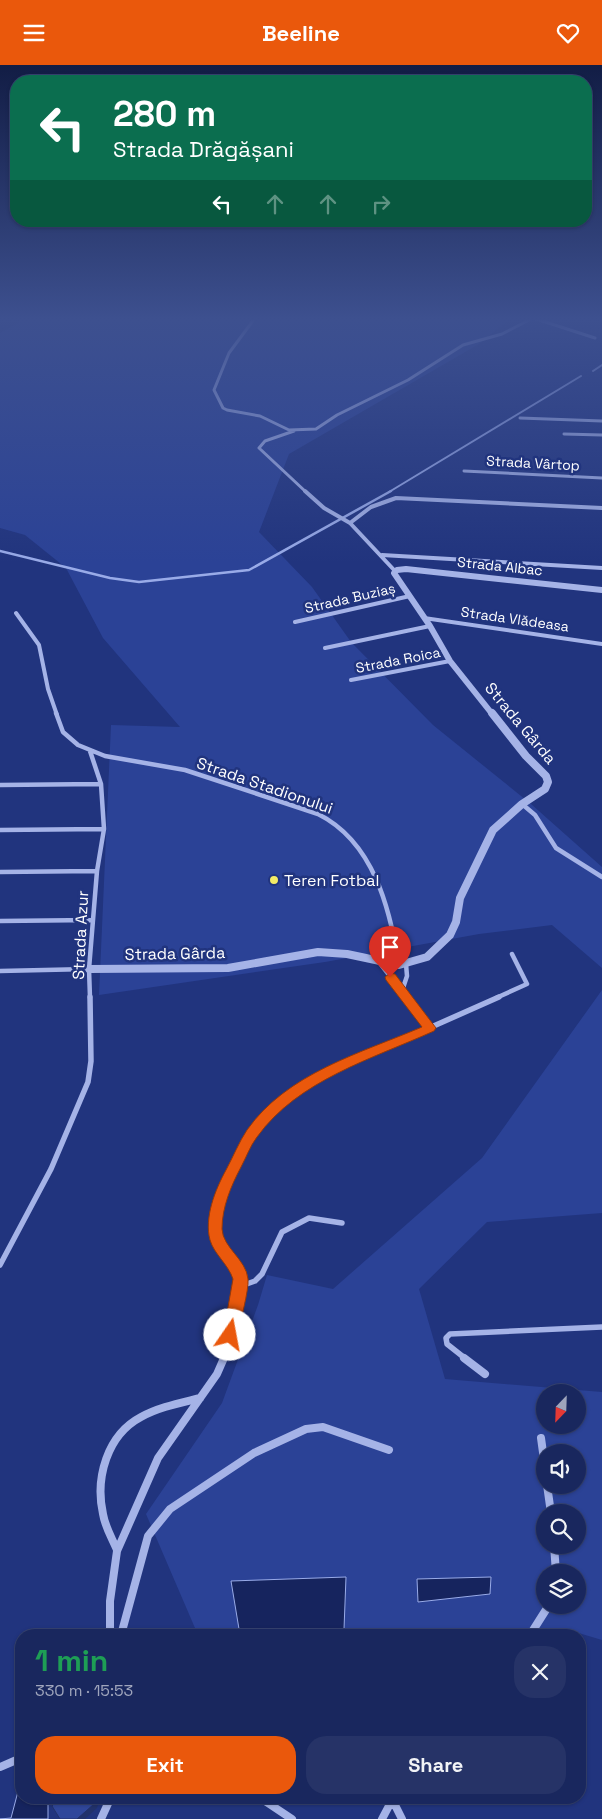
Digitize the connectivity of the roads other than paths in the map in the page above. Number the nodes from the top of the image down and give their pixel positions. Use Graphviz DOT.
graph roads {
  1 [pos="218,400"];
  2 [pos="368,400"];
  3 [pos="520,419"];
  4 [pos="602,421"];
  5 [pos="294,431"];
  6 [pos="564,434"];
  7 [pos="602,435"];
  8 [pos="464,471"];
  9 [pos="602,478"];
  10 [pos="602,508"];
  11 [pos="348,522"];
  12 [pos="382,555"];
  13 [pos="602,568"];
  14 [pos="395,571"];
  15 [pos="602,590"];
  16 [pos="410,596"];
  17 [pos="16,613"];
  18 [pos="424,618"];
  19 [pos="295,622"];
  20 [pos="430,626"];
  21 [pos="602,643"];
  22 [pos="325,648"];
  23 [pos="450,661"];
  24 [pos="351,680"];
  25 [pos="90,751"];
  26 [pos="101,784"];
  27 [pos="0,785"];
  28 [pos="522,804"];
  29 [pos="104,829"];
  30 [pos="0,831"];
  31 [pos="97,871"];
  32 [pos="0,872"];
  33 [pos="602,877"];
  34 [pos="93,920"];
  35 [pos="0,921"];
  36 [pos="512,953"];
  37 [pos="379,962"];
  38 [pos="403,964"];
  39 [pos="89,969"];
  40 [pos="0,971"];
  41 [pos="402,991"];
  42 [pos="430,1028"];
  43 [pos="342,1223"];
  44 [pos="0,1265"];
  45 [pos="241,1287"];
  46 [pos="602,1327"];
  47 [pos="485,1374"];
  48 [pos="200,1398"];
  49 [pos="541,1438"];
  50 [pos="542,1444"];
  51 [pos="388,1450"];
  52 [pos="117,1551"];
  53 [pos="543,1614"];
  54 [pos="110,1629"];
  55 [pos="123,1629"];
  56 [pos="534,1629"];
  57 [pos="15,1761"];
  58 [pos="0,1767"];
  59 [pos="108,1804"];
  60 [pos="270,1804"];
  61 [pos="389,1804"];
  62 [pos="393,1804"];
  63 [pos="101,1819"];
  64 [pos="292,1819"];
  65 [pos="382,1819"];
  66 [pos="402,1819"];
  1 -- 5 [label="street"];
  2 -- 5 [label="street"];
  3 -- 4 [label="street"];
  5 -- 11 [label="street, Strada Gârda"];
  6 -- 7 [label="street"];
  8 -- 9 [label="street, Strada Vârtop"];
  10 -- 11 [label="street"];
  11 -- 12 [label="street, Strada Gârda"];
  12 -- 13 [label="street"];
  12 -- 14 [label="street, Strada Gârda"];
  14 -- 15 [label="street, Strada Albac"];
  14 -- 16 [label="street, Strada Gârda"];
  16 -- 18 [label="street, Strada Gârda"];
  16 -- 19 [label="street, Strada Buziaș"];
  17 -- 25 [label="street"];
  18 -- 20 [label="street, Strada Gârda"];
  18 -- 21 [label="street, Strada Vlădeasa"];
  20 -- 22 [label="street"];
  20 -- 23 [label="street, Strada Gârda"];
  23 -- 24 [label="street, Strada Roica"];
  23 -- 28 [label="street, Strada Gârda"];
  25 -- 26 [label="street, Strada Azur"];
  25 -- 38 [label="street, Strada Stadionului"];
  26 -- 27 [label="street"];
  26 -- 29 [label="street, Strada Azur"];
  28 -- 33 [label="street"];
  28 -- 38 [label="street, Strada Gârda"];
  29 -- 30 [label="street"];
  29 -- 31 [label="street, Strada Azur"];
  31 -- 32 [label="street"];
  31 -- 34 [label="street, Strada Azur"];
  34 -- 35 [label="street"];
  34 -- 39 [label="street, Strada Azur"];
  36 -- 42 [label="street"];
  37 -- 38 [label="street, Strada Gârda"];
  37 -- 39 [label="street, Strada Gârda"];
  37 -- 41 [label="street"];
  38 -- 41 [label="street, Strada Stadionului"];
  39 -- 40 [label="street"];
  39 -- 44 [label="street, Strada Azur"];
  41 -- 42 [label="street"];
  42 -- 45 [label="street"];
  43 -- 45 [label="street"];
  45 -- 48 [label="street"];
  46 -- 47 [label="street"];
  48 -- 52 [label="street"];
  48 -- 52 [label="street"];
  49 -- 50 [label="street"];
  51 -- 55 [label="street"];
  52 -- 54 [label="street"];
  53 -- 56 [label="street"];
  57 -- 58 [label="street"];
  59 -- 63 [label="street"];
  60 -- 64 [label="street"];
  61 -- 65 [label="street"];
  62 -- 66 [label="street"];
}
